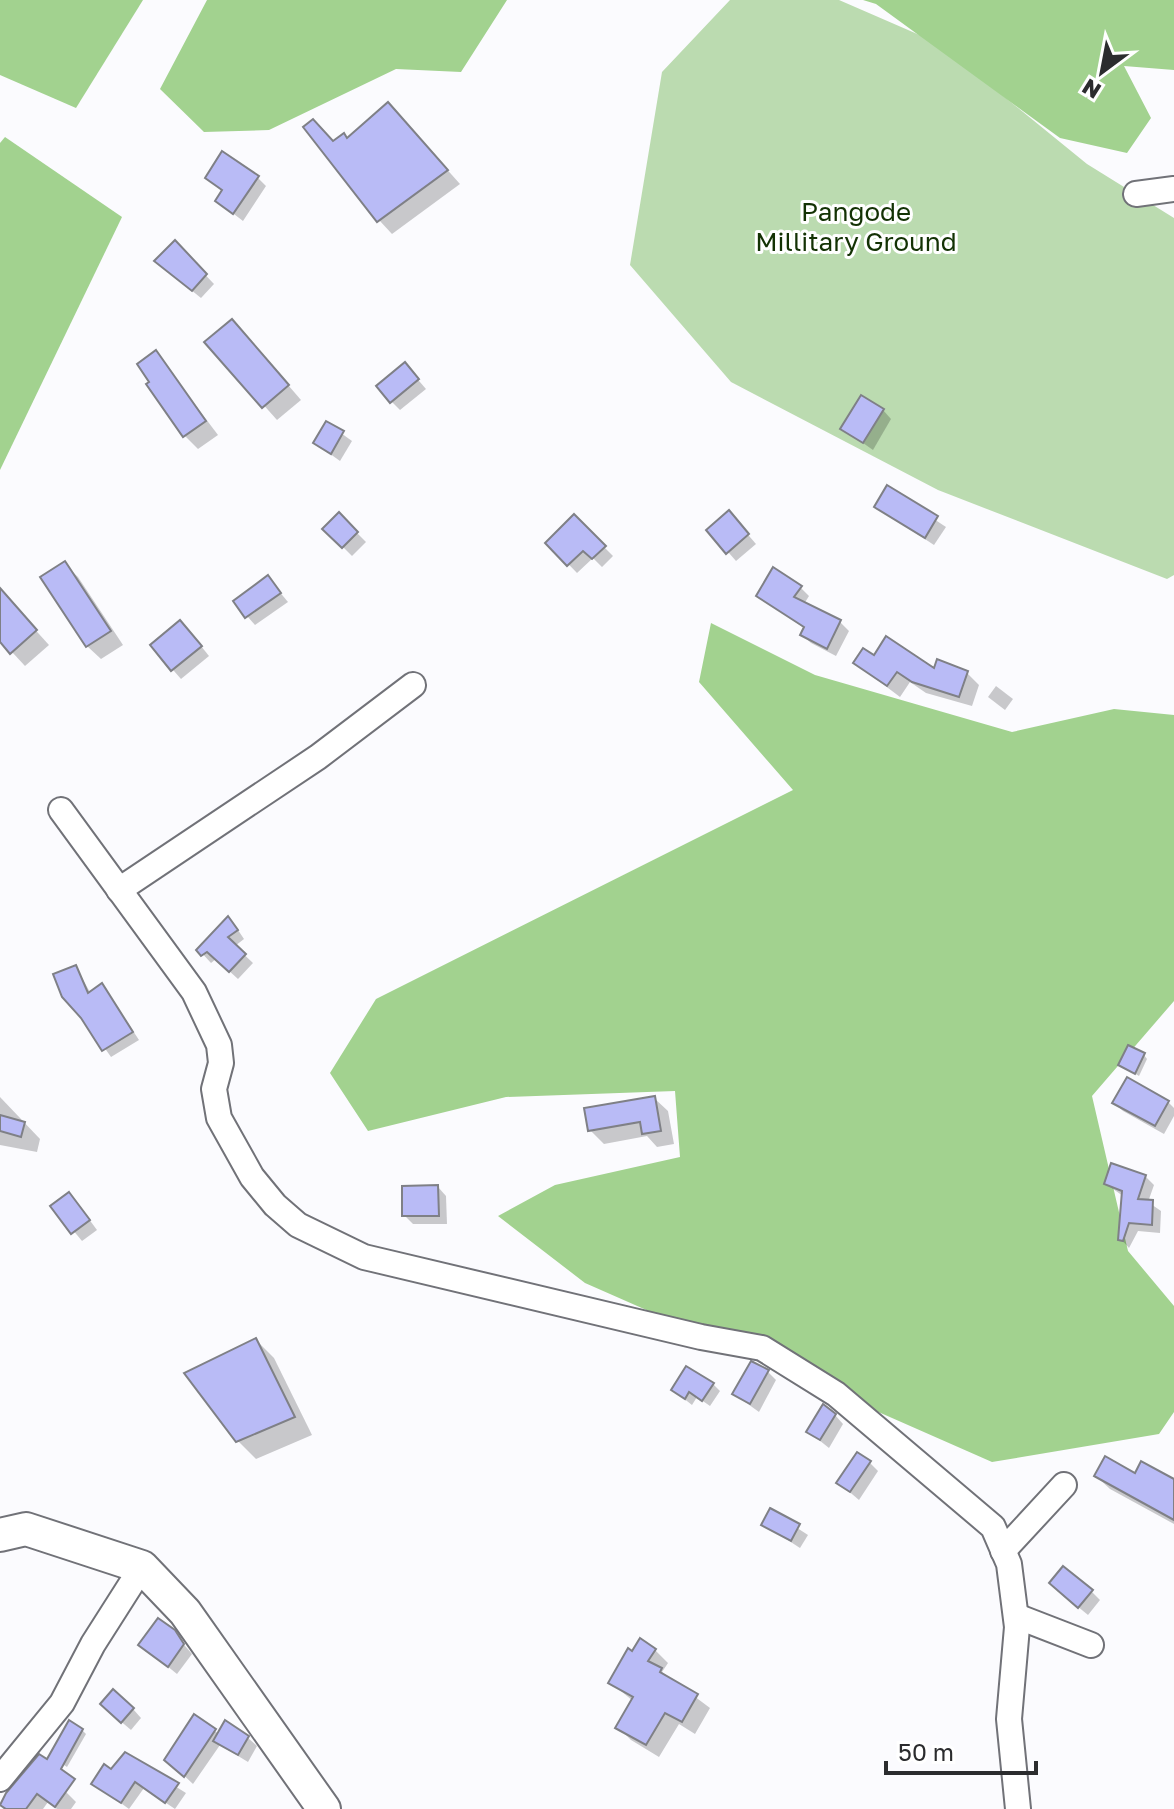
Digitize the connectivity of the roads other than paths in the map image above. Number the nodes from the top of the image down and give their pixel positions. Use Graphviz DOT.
graph roads {
  1 [pos="1174,189"];
  2 [pos="1136,194"];
  3 [pos="413,685"];
  4 [pos="61,810"];
  5 [pos="119,890"];
  6 [pos="1064,1485"];
  7 [pos="0,1535"];
  8 [pos="1003,1551"];
  9 [pos="142,1567"];
  10 [pos="1016,1616"];
  11 [pos="1091,1645"];
  12 [pos="0,1779"];
  13 [pos="324,1809"];
  14 [pos="1018,1809"];
  1 -- 2 [label="street"];
  3 -- 5 [label="street"];
  4 -- 5 [label="street"];
  5 -- 8 [label="street"];
  6 -- 8 [label="street"];
  7 -- 9 [label="main road"];
  8 -- 10 [label="street"];
  9 -- 12 [label="street"];
  9 -- 13 [label="main road"];
  10 -- 11 [label="street"];
  10 -- 14 [label="street"];
}
